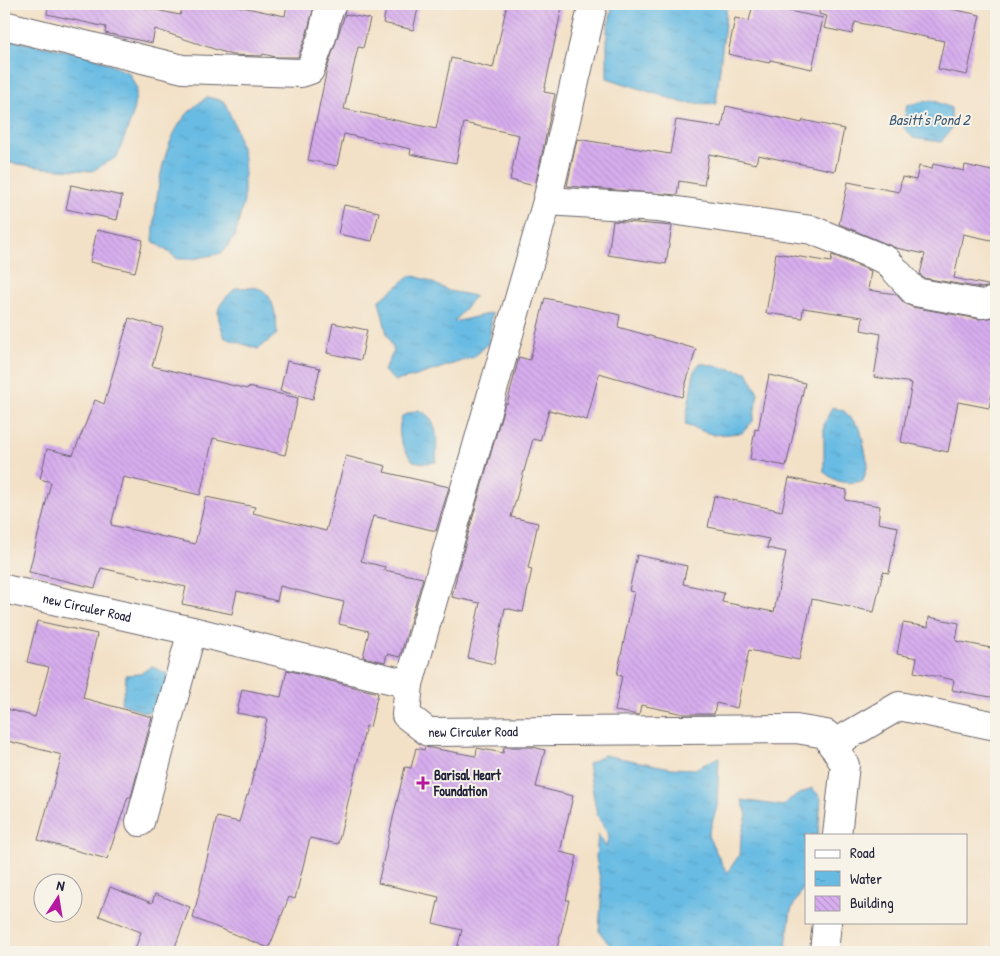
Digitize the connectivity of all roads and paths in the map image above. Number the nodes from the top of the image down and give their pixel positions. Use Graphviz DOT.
graph roads {
  1 [pos="332,4"];
  2 [pos="591,4"];
  3 [pos="4,25"];
  4 [pos="546,201"];
  5 [pos="996,301"];
  6 [pos="4,589"];
  7 [pos="192,631"];
  8 [pos="409,684"];
  9 [pos="996,726"];
  10 [pos="832,745"];
  11 [pos="140,822"];
  12 [pos="837,834"];
  1 -- 3 [label="street"];
  2 -- 4 [label="street"];
  4 -- 5 [label="street"];
  4 -- 8 [label="street"];
  6 -- 7 [label="street, new Circuler Road"];
  7 -- 8 [label="street, new Circuler Road"];
  7 -- 11 [label="street"];
  8 -- 10 [label="street, new Circuler Road"];
  9 -- 10 [label="street"];
  10 -- 12 [label="street, new Circuler Road"];
}
